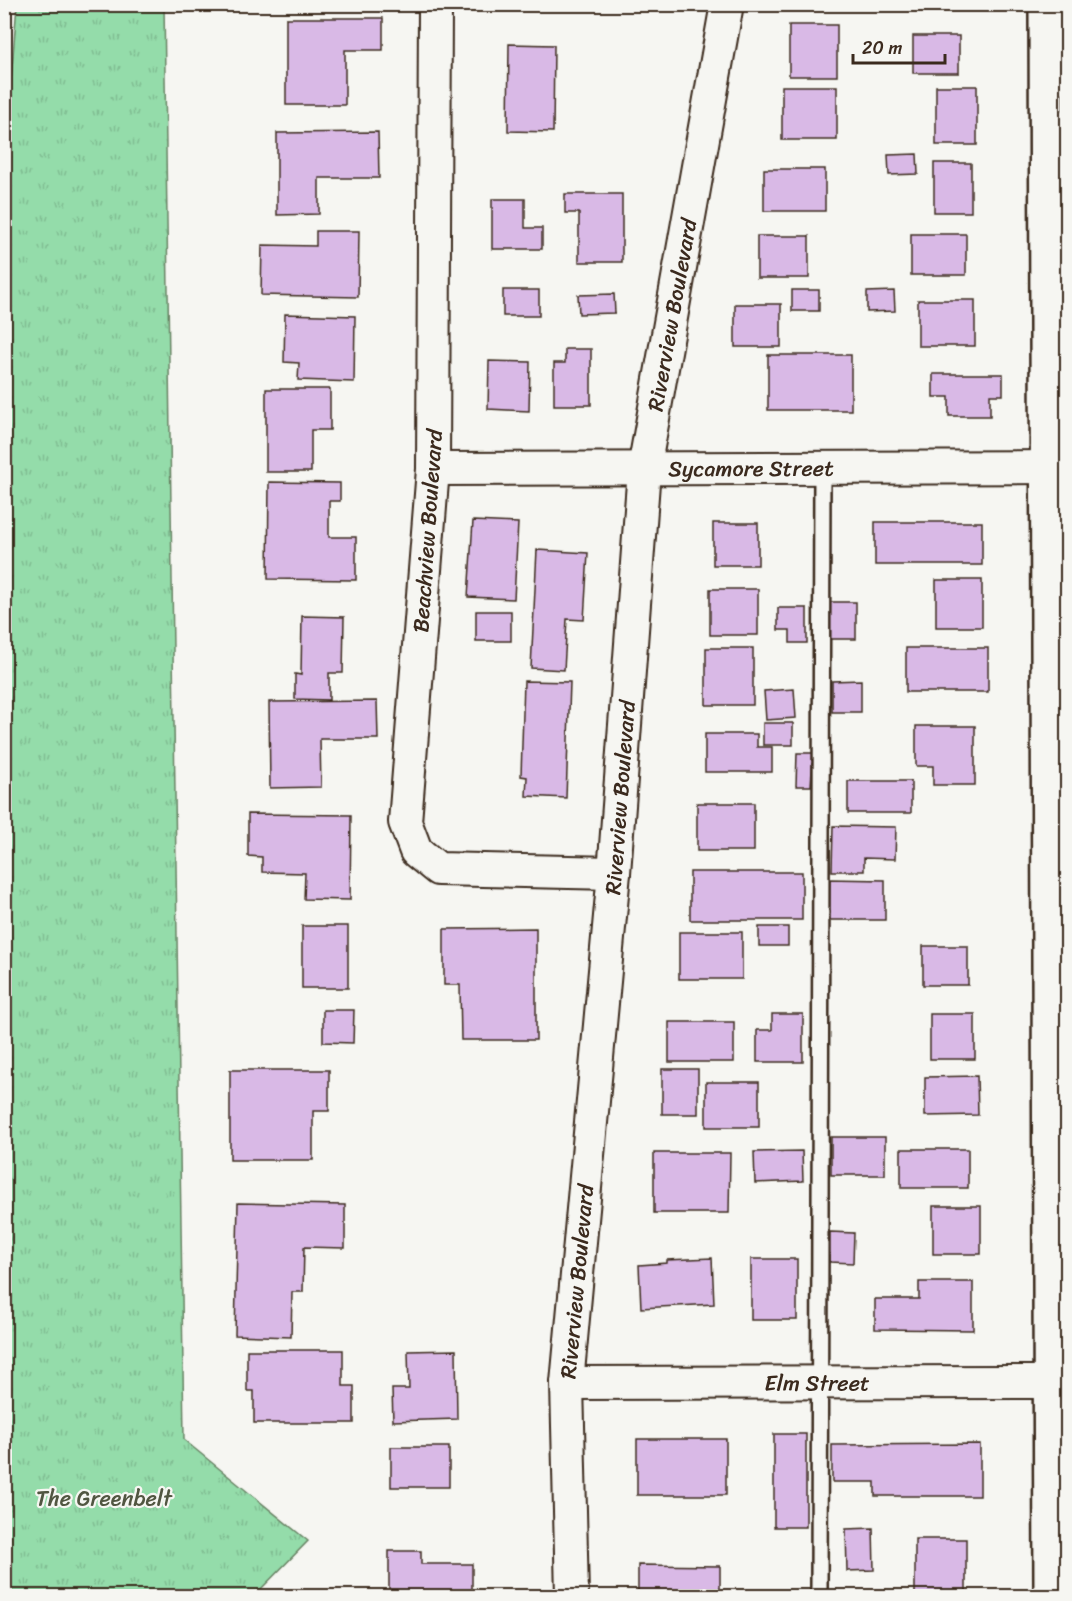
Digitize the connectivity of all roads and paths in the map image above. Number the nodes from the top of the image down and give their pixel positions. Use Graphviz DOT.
graph roads {
  1 [pos="435,4"];
  2 [pos="727,4"];
  3 [pos="1046,4"];
  4 [pos="1058,467"];
  5 [pos="822,468"];
  6 [pos="434,469"];
  7 [pos="644,469"];
  8 [pos="614,873"];
  9 [pos="567,1383"];
  10 [pos="819,1383"];
  11 [pos="1059,1383"];
  12 [pos="572,1596"];
  13 [pos="819,1596"];
  14 [pos="1051,1596"];
  1 -- 6 [label="street, Beachview Boulevard"];
  2 -- 7 [label="street, Riverview Boulevard"];
  3 -- 4 [label="street"];
  4 -- 5 [label="street, Sycamore Street"];
  4 -- 11 [label="street"];
  5 -- 7 [label="street, Sycamore Street"];
  5 -- 10 [label="lane"];
  6 -- 7 [label="street, Sycamore Street"];
  6 -- 8 [label="street, Beachview Boulevard"];
  7 -- 8 [label="street, Riverview Boulevard"];
  8 -- 9 [label="street, Riverview Boulevard"];
  9 -- 10 [label="street, Elm Street"];
  9 -- 12 [label="street, Riverview Boulevard"];
  10 -- 11 [label="street, Elm Street"];
  10 -- 13 [label="lane"];
  11 -- 14 [label="street"];
}
